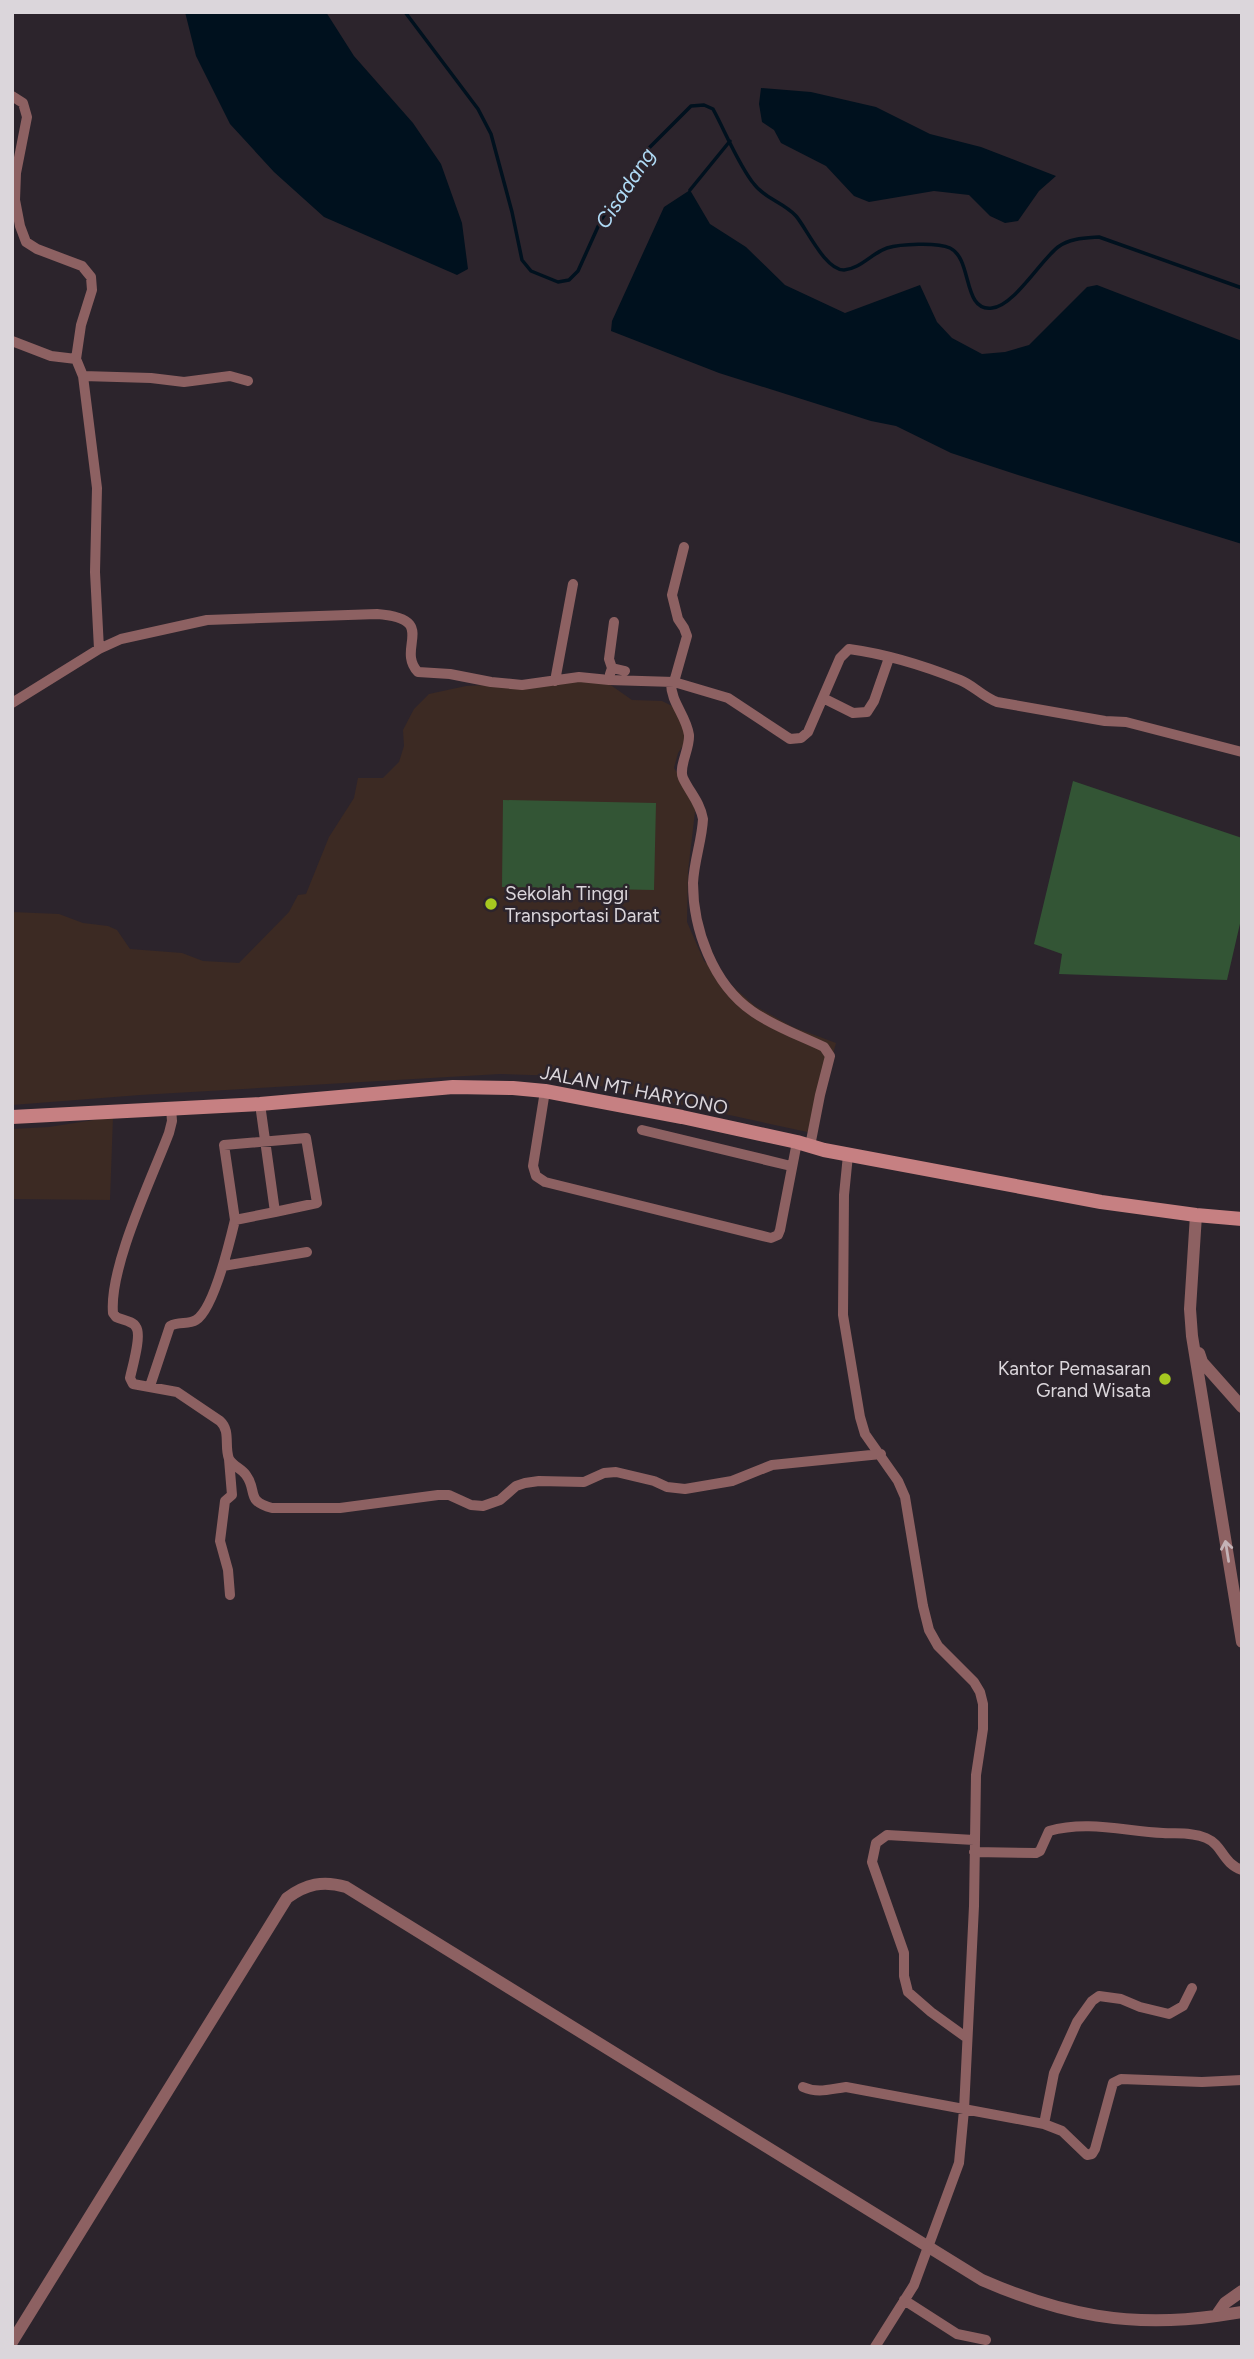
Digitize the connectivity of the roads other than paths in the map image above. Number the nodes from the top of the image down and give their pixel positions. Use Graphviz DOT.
graph roads {
  1 [pos="12,96"];
  2 [pos="16,226"];
  3 [pos="12,341"];
  4 [pos="76,359"];
  5 [pos="83,376"];
  6 [pos="248,381"];
  7 [pos="684,547"];
  8 [pos="573,584"];
  9 [pos="614,622"];
  10 [pos="99,649"];
  11 [pos="889,658"];
  12 [pos="612,668"];
  13 [pos="625,671"];
  14 [pos="609,680"];
  15 [pos="555,681"];
  16 [pos="672,682"];
  17 [pos="822,698"];
  18 [pos="12,703"];
  19 [pos="1242,752"];
  20 [pos="545,1091"];
  21 [pos="260,1104"];
  22 [pos="171,1108"];
  23 [pos="12,1117"];
  24 [pos="642,1130"];
  25 [pos="266,1141"];
  26 [pos="804,1144"];
  27 [pos="848,1155"];
  28 [pos="791,1166"];
  29 [pos="275,1212"];
  30 [pos="1196,1215"];
  31 [pos="1242,1219"];
  32 [pos="235,1220"];
  33 [pos="307,1252"];
  34 [pos="223,1266"];
  35 [pos="1192,1336"];
  36 [pos="149,1386"];
  37 [pos="1242,1407"];
  38 [pos="881,1454"];
  39 [pos="229,1459"];
  40 [pos="230,1595"];
  41 [pos="1242,1642"];
  42 [pos="974,1840"];
  43 [pos="974,1852"];
  44 [pos="1242,1870"];
  45 [pos="1192,1989"];
  46 [pos="967,2038"];
  47 [pos="1242,2080"];
  48 [pos="803,2087"];
  49 [pos="964,2110"];
  50 [pos="1044,2124"];
  51 [pos="927,2246"];
  52 [pos="1242,2291"];
  53 [pos="904,2300"];
  54 [pos="1242,2312"];
  55 [pos="1216,2316"];
  56 [pos="986,2340"];
  57 [pos="12,2342"];
  58 [pos="875,2347"];
  1 -- 2 [label="street"];
  2 -- 4 [label="street"];
  3 -- 4 [label="street"];
  4 -- 5 [label="street"];
  5 -- 6 [label="street"];
  5 -- 10 [label="street"];
  7 -- 16 [label="street"];
  8 -- 15 [label="street"];
  9 -- 12 [label="street"];
  10 -- 15 [label="street"];
  10 -- 18 [label="street"];
  11 -- 17 [label="street"];
  11 -- 17 [label="street"];
  11 -- 19 [label="street"];
  12 -- 13 [label="street"];
  12 -- 14 [label="street"];
  14 -- 15 [label="street"];
  14 -- 16 [label="street"];
  16 -- 17 [label="street"];
  16 -- 26 [label="street"];
  20 -- 21 [label="main road, JALAN MT HARYONO"];
  20 -- 26 [label="main road, JALAN MT HARYONO"];
  20 -- 28 [label="street"];
  21 -- 22 [label="main road, JALAN MT HARYONO"];
  21 -- 25 [label="street"];
  22 -- 23 [label="main road, JALAN MT HARYONO"];
  22 -- 36 [label="street"];
  24 -- 28 [label="street"];
  25 -- 29 [label="street"];
  25 -- 29 [label="street"];
  25 -- 32 [label="street"];
  26 -- 27 [label="main road, JALAN MT HARYONO"];
  26 -- 28 [label="street"];
  27 -- 30 [label="main road, JALAN MT HARYONO"];
  27 -- 38 [label="street"];
  29 -- 32 [label="street"];
  30 -- 31 [label="main road, JALAN MT HARYONO"];
  30 -- 35 [label="street"];
  32 -- 34 [label="street"];
  33 -- 34 [label="street"];
  34 -- 36 [label="street"];
  35 -- 37 [label="street"];
  41 -- 35 [label="street, one-way"];
  36 -- 39 [label="street"];
  38 -- 39 [label="street"];
  38 -- 42 [label="street"];
  39 -- 40 [label="street"];
  42 -- 43 [label="street"];
  42 -- 46 [label="street"];
  43 -- 44 [label="street"];
  43 -- 46 [label="street"];
  45 -- 50 [label="street"];
  46 -- 49 [label="street"];
  47 -- 50 [label="street"];
  48 -- 49 [label="street"];
  49 -- 50 [label="street"];
  49 -- 51 [label="street"];
  51 -- 53 [label="street"];
  51 -- 55 [label="street"];
  51 -- 57 [label="street"];
  52 -- 55 [label="street"];
  53 -- 56 [label="street"];
  53 -- 58 [label="street"];
  54 -- 55 [label="street"];
}
